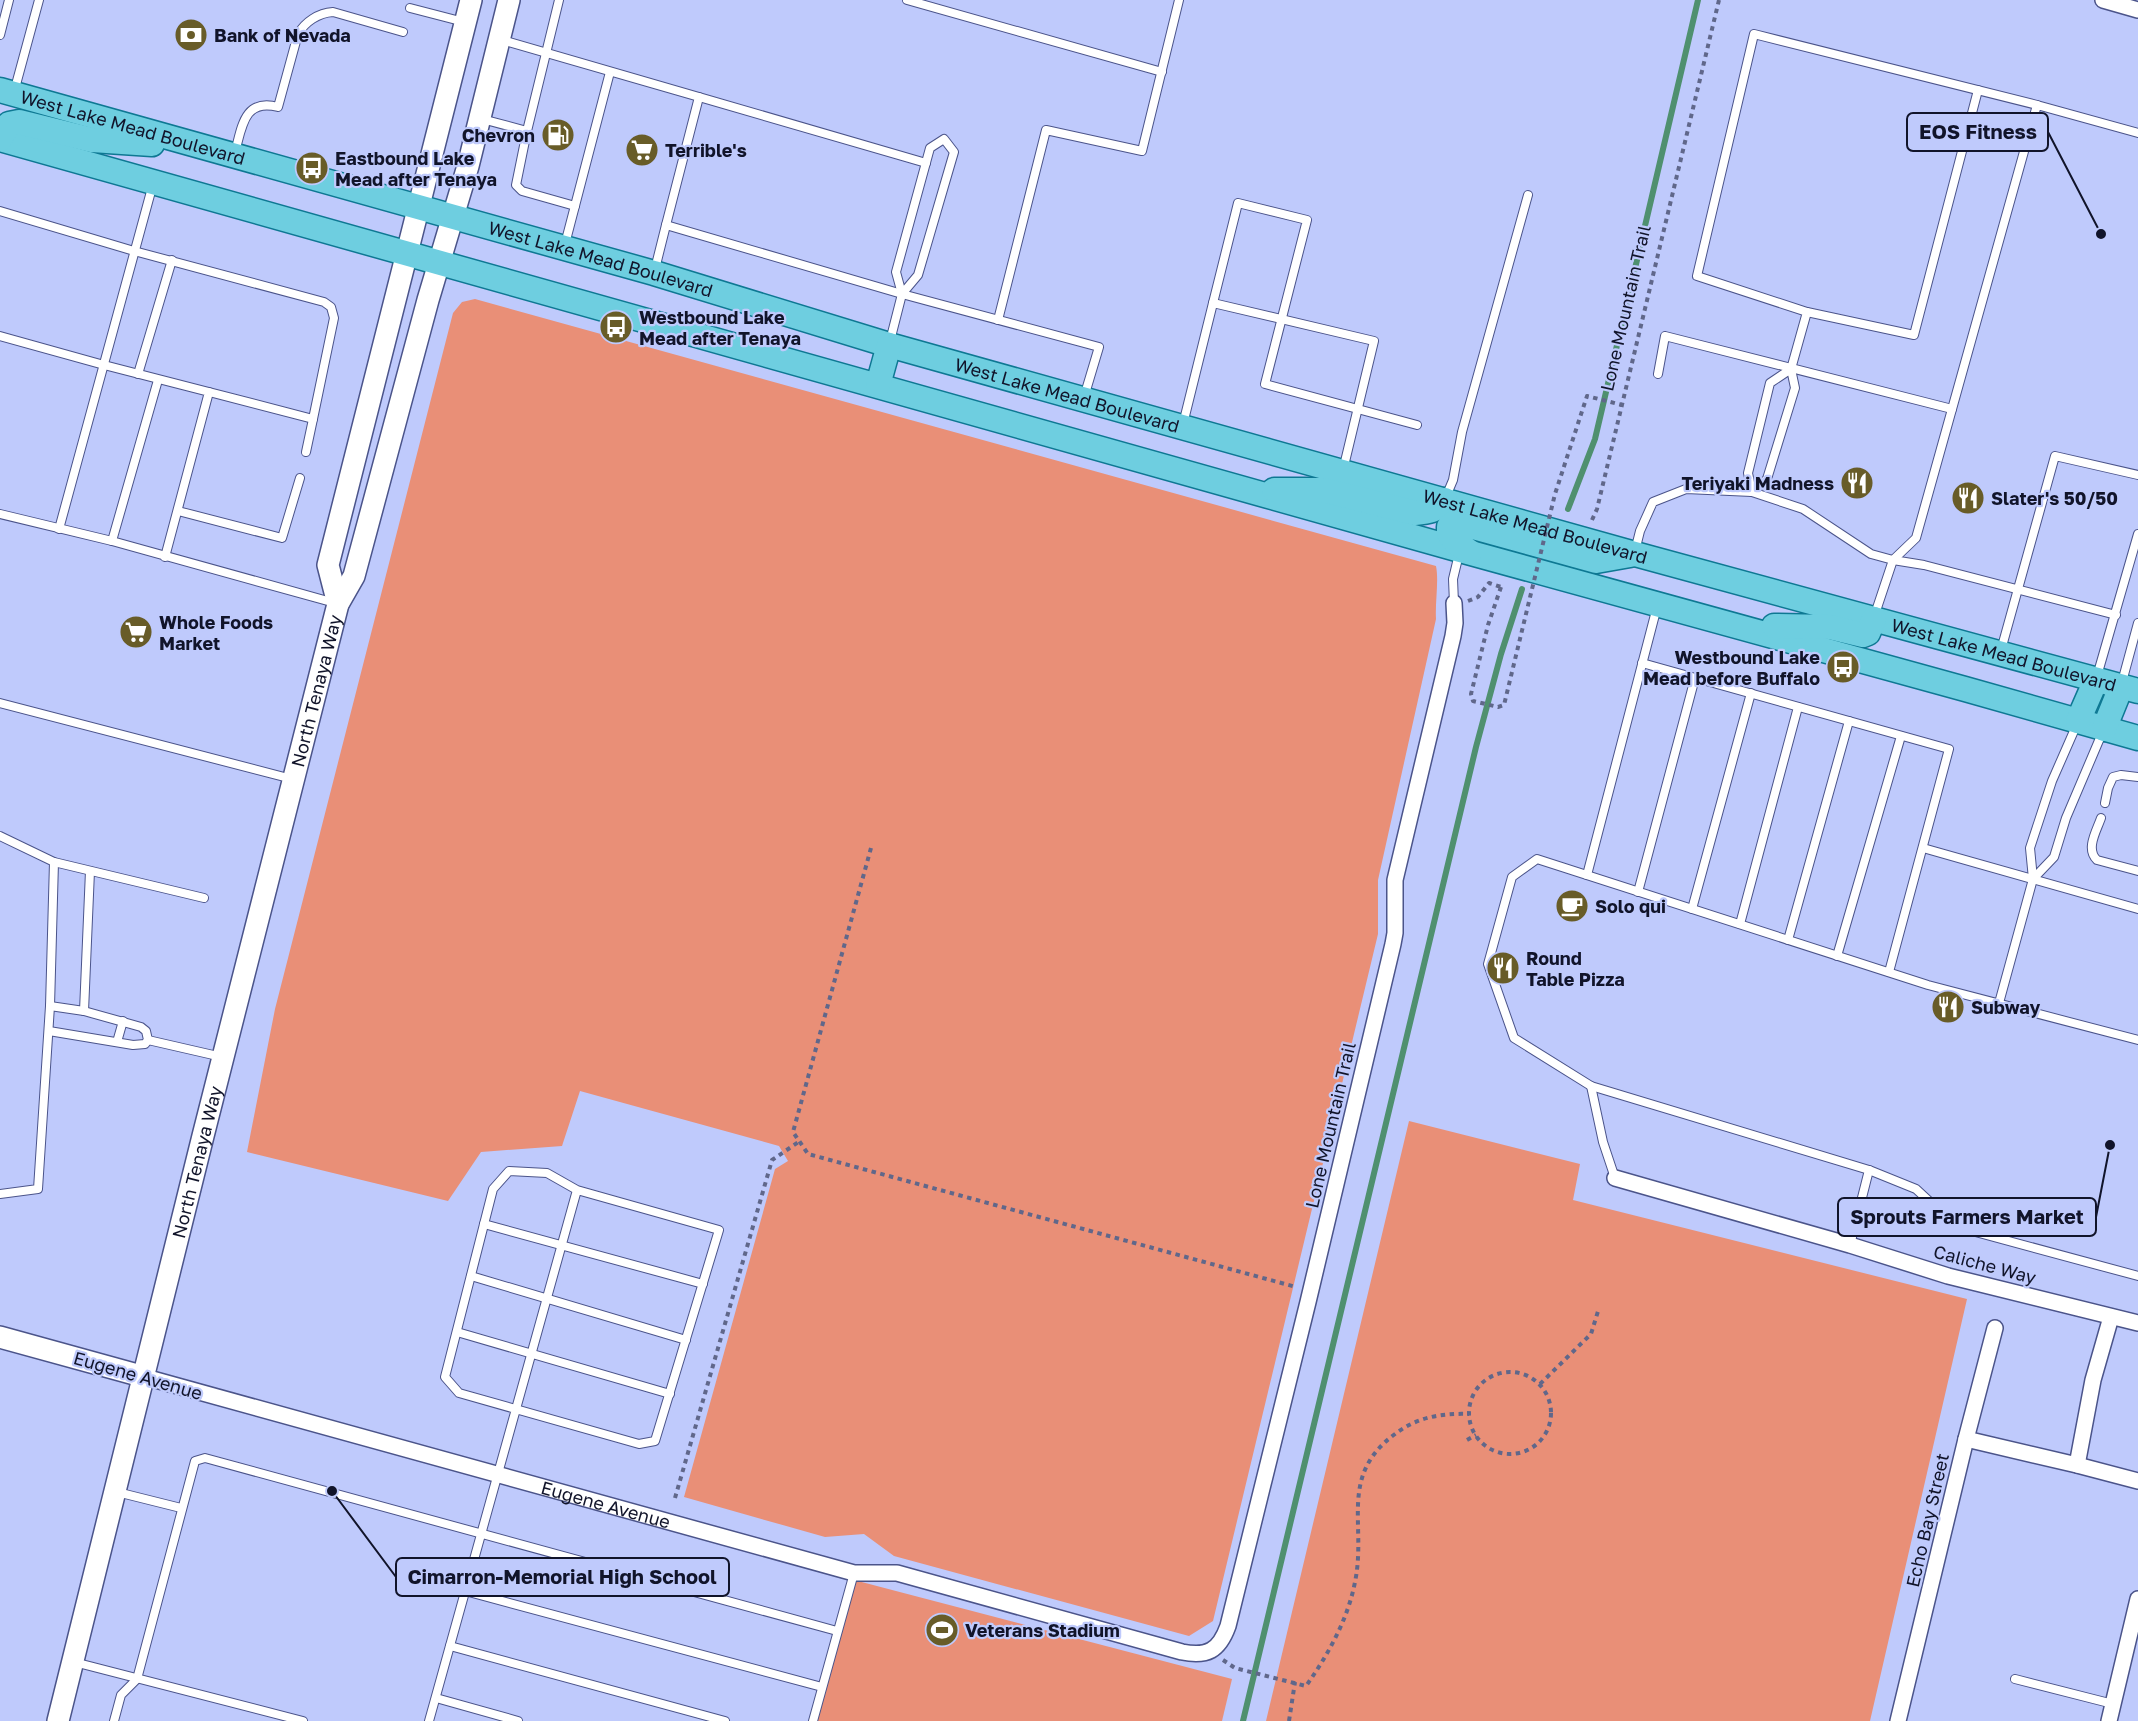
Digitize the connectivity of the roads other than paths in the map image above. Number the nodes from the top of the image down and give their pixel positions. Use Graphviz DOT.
graph roads {
  1 [pos="9,0"];
  2 [pos="39,0"];
  3 [pos="471,0"];
  4 [pos="509,0"];
  5 [pos="559,0"];
  6 [pos="907,0"];
  7 [pos="1179,0"];
  8 [pos="2103,0"];
  9 [pos="410,8"];
  10 [pos="2138,10"];
  11 [pos="466,22"];
  12 [pos="404,32"];
  13 [pos="0,35"];
  14 [pos="499,40"];
  15 [pos="547,53"];
  16 [pos="610,72"];
  17 [pos="1162,72"];
  18 [pos="1978,90"];
  19 [pos="4,96"];
  20 [pos="699,97"];
  21 [pos="2037,105"];
  22 [pos="480,118"];
  23 [pos="527,131"];
  24 [pos="2138,133"];
  25 [pos="0,139"];
  26 [pos="199,147"];
  27 [pos="233,156"];
  28 [pos="926,163"];
  29 [pos="153,182"];
  30 [pos="1528,195"];
  31 [pos="575,206"];
  32 [pos="419,207"];
  33 [pos="0,211"];
  34 [pos="453,216"];
  35 [pos="666,225"];
  36 [pos="564,248"];
  37 [pos="134,251"];
  38 [pos="407,254"];
  39 [pos="172,260"];
  40 [pos="439,263"];
  41 [pos="654,273"];
  42 [pos="902,294"];
  43 [pos="1213,303"];
  44 [pos="1808,312"];
  45 [pos="1282,319"];
  46 [pos="998,320"];
  47 [pos="0,336"];
  48 [pos="889,345"];
  49 [pos="104,365"];
  50 [pos="1791,369"];
  51 [pos="138,374"];
  52 [pos="1658,374"];
  53 [pos="158,380"];
  54 [pos="878,385"];
  55 [pos="209,392"];
  56 [pos="1084,399"];
  57 [pos="1357,409"];
  58 [pos="1952,409"];
  59 [pos="313,419"];
  60 [pos="1417,425"];
  61 [pos="1182,427"];
  62 [pos="306,452"];
  63 [pos="1342,471"];
  64 [pos="2138,475"];
  65 [pos="300,478"];
  66 [pos="1245,490"];
  67 [pos="1752,492"];
  68 [pos="1444,500"];
  69 [pos="178,511"];
  70 [pos="0,514"];
  71 [pos="59,529"];
  72 [pos="2138,534"];
  73 [pos="112,541"];
  74 [pos="1466,552"];
  75 [pos="1635,554"];
  76 [pos="165,557"];
  77 [pos="1893,560"];
  78 [pos="2017,590"];
  79 [pos="1460,602"];
  80 [pos="338,604"];
  81 [pos="1658,604"];
  82 [pos="2116,615"];
  83 [pos="1874,619"];
  84 [pos="2138,623"];
  85 [pos="1739,626"];
  86 [pos="2000,653"];
  87 [pos="1642,663"];
  88 [pos="1695,678"];
  89 [pos="2096,680"];
  90 [pos="2130,689"];
  91 [pos="1751,693"];
  92 [pos="0,703"];
  93 [pos="1798,706"];
  94 [pos="1850,721"];
  95 [pos="2078,721"];
  96 [pos="2104,729"];
  97 [pos="1902,736"];
  98 [pos="2138,738"];
  99 [pos="2138,777"];
  100 [pos="295,779"];
  101 [pos="2105,803"];
  102 [pos="2101,818"];
  103 [pos="0,836"];
  104 [pos="1923,848"];
  105 [pos="54,862"];
  106 [pos="90,871"];
  107 [pos="2138,871"];
  108 [pos="1587,875"];
  109 [pos="2033,879"];
  110 [pos="1638,892"];
  111 [pos="204,898"];
  112 [pos="1692,909"];
  113 [pos="2138,909"];
  114 [pos="1740,924"];
  115 [pos="1788,940"];
  116 [pos="1837,956"];
  117 [pos="1889,972"];
  118 [pos="1999,1003"];
  119 [pos="50,1006"];
  120 [pos="84,1011"];
  121 [pos="123,1021"];
  122 [pos="49,1031"];
  123 [pos="148,1040"];
  124 [pos="2138,1040"];
  125 [pos="117,1042"];
  126 [pos="223,1058"];
  127 [pos="1591,1086"];
  128 [pos="1869,1170"];
  129 [pos="1616,1178"];
  130 [pos="577,1190"];
  131 [pos="0,1194"];
  132 [pos="484,1224"];
  133 [pos="562,1244"];
  134 [pos="1851,1245"];
  135 [pos="471,1276"];
  136 [pos="2138,1276"];
  137 [pos="703,1284"];
  138 [pos="546,1298"];
  139 [pos="2111,1317"];
  140 [pos="2138,1323"];
  141 [pos="1995,1328"];
  142 [pos="457,1332"];
  143 [pos="0,1337"];
  144 [pos="686,1340"];
  145 [pos="531,1353"];
  146 [pos="145,1377"];
  147 [pos="670,1394"];
  148 [pos="515,1409"];
  149 [pos="1966,1439"];
  150 [pos="2077,1464"];
  151 [pos="499,1475"];
  152 [pos="2138,1481"];
  153 [pos="115,1492"];
  154 [pos="182,1508"];
  155 [pos="481,1534"];
  156 [pos="854,1573"];
  157 [pos="465,1591"];
  158 [pos="2138,1599"];
  159 [pos="837,1631"];
  160 [pos="450,1646"];
  161 [pos="1217,1653"];
  162 [pos="73,1662"];
  163 [pos="137,1679"];
  164 [pos="2015,1679"];
  165 [pos="822,1687"];
  166 [pos="436,1698"];
  167 [pos="2113,1704"];
  168 [pos="58,1721"];
  169 [pos="114,1721"];
  170 [pos="303,1721"];
  171 [pos="429,1721"];
  172 [pos="518,1721"];
  173 [pos="725,1721"];
  174 [pos="813,1721"];
  175 [pos="1898,1721"];
  176 [pos="2109,1721"];
  1 -- 13 [label="lane"];
  2 -- 19 [label="lane"];
  3 -- 11 [label="main road, North Tenaya Way"];
  4 -- 14 [label="main road, North Tenaya Way"];
  5 -- 15 [label="lane"];
  6 -- 17 [label="lane"];
  7 -- 17 [label="lane"];
  8 -- 10 [label="street"];
  9 -- 11 [label="lane"];
  11 -- 32 [label="main road, North Tenaya Way"];
  12 -- 27 [label="lane"];
  14 -- 15 [label="lane"];
  14 -- 22 [label="main road, North Tenaya Way"];
  15 -- 16 [label="lane"];
  15 -- 23 [label="lane"];
  16 -- 20 [label="lane"];
  16 -- 31 [label="lane"];
  17 -- 46 [label="lane"];
  18 -- 21 [label="lane"];
  18 -- 44 [label="lane"];
  18 -- 44 [label="lane"];
  19 -- 26 [label="main road, West Lake Mead Boulevard"];
  20 -- 28 [label="lane"];
  20 -- 35 [label="lane"];
  21 -- 24 [label="lane"];
  21 -- 58 [label="lane"];
  22 -- 23 [label="lane"];
  22 -- 34 [label="main road, North Tenaya Way"];
  23 -- 31 [label="lane"];
  25 -- 26 [label="main road"];
  25 -- 29 [label="main road"];
  26 -- 27 [label="main road, West Lake Mead Boulevard"];
  27 -- 32 [label="main road, West Lake Mead Boulevard"];
  28 -- 42 [label="lane"];
  28 -- 42 [label="lane"];
  29 -- 37 [label="lane"];
  29 -- 38 [label="main road"];
  30 -- 68 [label="lane"];
  31 -- 36 [label="lane"];
  32 -- 34 [label="main road, West Lake Mead Boulevard"];
  32 -- 38 [label="main road, North Tenaya Way"];
  33 -- 37 [label="lane"];
  34 -- 36 [label="main road, West Lake Mead Boulevard"];
  34 -- 40 [label="main road, North Tenaya Way"];
  35 -- 41 [label="lane"];
  35 -- 42 [label="lane"];
  36 -- 41 [label="main road, West Lake Mead Boulevard"];
  37 -- 39 [label="lane"];
  37 -- 49 [label="lane"];
  38 -- 40 [label="main road"];
  38 -- 80 [label="main road, North Tenaya Way"];
  39 -- 51 [label="lane"];
  39 -- 59 [label="lane"];
  40 -- 54 [label="main road"];
  40 -- 80 [label="main road, North Tenaya Way"];
  41 -- 48 [label="main road, West Lake Mead Boulevard"];
  42 -- 46 [label="lane"];
  42 -- 48 [label="lane"];
  43 -- 45 [label="lane"];
  43 -- 45 [label="lane"];
  43 -- 61 [label="lane"];
  44 -- 50 [label="lane"];
  45 -- 57 [label="lane"];
  45 -- 57 [label="lane"];
  46 -- 56 [label="lane"];
  47 -- 49 [label="lane"];
  48 -- 54 [label="main road"];
  48 -- 56 [label="main road, West Lake Mead Boulevard"];
  49 -- 51 [label="lane"];
  49 -- 71 [label="lane"];
  50 -- 52 [label="lane"];
  50 -- 58 [label="lane"];
  50 -- 67 [label="lane"];
  50 -- 67 [label="lane"];
  51 -- 53 [label="lane"];
  53 -- 55 [label="lane"];
  53 -- 73 [label="lane"];
  54 -- 66 [label="main road"];
  55 -- 59 [label="lane"];
  55 -- 69 [label="lane"];
  56 -- 61 [label="main road, West Lake Mead Boulevard"];
  57 -- 60 [label="lane"];
  57 -- 63 [label="lane"];
  58 -- 77 [label="lane"];
  59 -- 62 [label="lane"];
  61 -- 63 [label="main road, West Lake Mead Boulevard"];
  63 -- 68 [label="main road, West Lake Mead Boulevard"];
  64 -- 78 [label="lane"];
  65 -- 69 [label="lane"];
  66 -- 68 [label="main road"];
  66 -- 74 [label="main road"];
  67 -- 75 [label="lane"];
  67 -- 77 [label="lane"];
  68 -- 75 [label="main road, West Lake Mead Boulevard"];
  69 -- 76 [label="lane"];
  70 -- 71 [label="lane"];
  71 -- 73 [label="lane"];
  72 -- 82 [label="lane"];
  73 -- 76 [label="lane"];
  74 -- 75 [label="main road"];
  74 -- 79 [label="lane"];
  74 -- 81 [label="main road"];
  75 -- 83 [label="main road, West Lake Mead Boulevard"];
  76 -- 80 [label="lane"];
  77 -- 78 [label="lane"];
  77 -- 83 [label="lane"];
  78 -- 82 [label="lane"];
  78 -- 86 [label="lane"];
  79 -- 161 [label="street, Lone Mountain Trail"];
  80 -- 100 [label="main road, North Tenaya Way"];
  81 -- 85 [label="main road"];
  81 -- 87 [label="lane"];
  82 -- 89 [label="lane"];
  83 -- 85 [label="main road"];
  83 -- 86 [label="main road, West Lake Mead Boulevard"];
  84 -- 90 [label="lane"];
  85 -- 95 [label="main road"];
  86 -- 89 [label="main road, West Lake Mead Boulevard"];
  87 -- 88 [label="lane"];
  87 -- 108 [label="lane"];
  88 -- 91 [label="lane"];
  88 -- 110 [label="lane"];
  89 -- 90 [label="main road, West Lake Mead Boulevard"];
  89 -- 95 [label="main road"];
  90 -- 96 [label="main road"];
  91 -- 93 [label="lane"];
  91 -- 112 [label="lane"];
  92 -- 100 [label="lane"];
  93 -- 94 [label="lane"];
  93 -- 114 [label="lane"];
  94 -- 97 [label="lane"];
  94 -- 115 [label="lane"];
  95 -- 96 [label="main road"];
  95 -- 109 [label="lane"];
  96 -- 98 [label="main road"];
  96 -- 109 [label="lane"];
  97 -- 104 [label="lane"];
  97 -- 116 [label="lane"];
  99 -- 101 [label="lane"];
  100 -- 126 [label="main road, North Tenaya Way"];
  102 -- 107 [label="lane"];
  103 -- 105 [label="lane"];
  104 -- 109 [label="lane"];
  104 -- 117 [label="lane"];
  105 -- 106 [label="lane"];
  105 -- 119 [label="lane"];
  106 -- 111 [label="lane"];
  106 -- 120 [label="lane"];
  108 -- 110 [label="lane"];
  108 -- 127 [label="lane"];
  109 -- 113 [label="lane"];
  109 -- 118 [label="lane"];
  110 -- 112 [label="lane"];
  112 -- 114 [label="lane"];
  114 -- 115 [label="lane"];
  115 -- 116 [label="lane"];
  116 -- 117 [label="lane"];
  117 -- 118 [label="lane"];
  118 -- 124 [label="lane"];
  119 -- 120 [label="lane"];
  119 -- 122 [label="lane"];
  120 -- 121 [label="lane"];
  121 -- 123 [label="lane"];
  121 -- 125 [label="lane"];
  122 -- 125 [label="lane"];
  122 -- 131 [label="lane"];
  123 -- 125 [label="lane"];
  123 -- 126 [label="lane"];
  126 -- 146 [label="main road, North Tenaya Way"];
  127 -- 128 [label="lane"];
  127 -- 129 [label="lane"];
  128 -- 134 [label="lane"];
  128 -- 136 [label="lane"];
  129 -- 134 [label="street, Caliche Way"];
  130 -- 132 [label="lane"];
  130 -- 133 [label="lane"];
  130 -- 137 [label="lane"];
  132 -- 133 [label="lane"];
  132 -- 135 [label="lane"];
  133 -- 137 [label="lane"];
  133 -- 138 [label="lane"];
  134 -- 139 [label="street, Caliche Way"];
  135 -- 138 [label="lane"];
  135 -- 142 [label="lane"];
  137 -- 144 [label="lane"];
  138 -- 144 [label="lane"];
  138 -- 145 [label="lane"];
  139 -- 140 [label="street, Caliche Way"];
  139 -- 150 [label="street"];
  141 -- 149 [label="street, Echo Bay Street"];
  142 -- 145 [label="lane"];
  142 -- 148 [label="lane"];
  143 -- 146 [label="main road, Eugene Avenue"];
  144 -- 147 [label="lane"];
  145 -- 147 [label="lane"];
  145 -- 148 [label="lane"];
  146 -- 151 [label="street, Eugene Avenue"];
  146 -- 153 [label="main road, North Tenaya Way"];
  147 -- 148 [label="lane"];
  148 -- 151 [label="lane"];
  149 -- 150 [label="street"];
  149 -- 175 [label="street, Echo Bay Street"];
  150 -- 152 [label="street"];
  151 -- 155 [label="lane"];
  151 -- 156 [label="street, Eugene Avenue"];
  153 -- 154 [label="lane"];
  153 -- 162 [label="main road, North Tenaya Way"];
  154 -- 155 [label="lane"];
  154 -- 163 [label="lane"];
  155 -- 157 [label="lane"];
  155 -- 159 [label="lane"];
  156 -- 159 [label="lane"];
  156 -- 161 [label="street, Eugene Avenue"];
  157 -- 160 [label="lane"];
  157 -- 165 [label="lane"];
  158 -- 167 [label="street"];
  159 -- 165 [label="lane"];
  160 -- 166 [label="lane"];
  160 -- 173 [label="lane"];
  162 -- 163 [label="lane"];
  162 -- 168 [label="main road, North Tenaya Way"];
  163 -- 169 [label="lane"];
  163 -- 170 [label="lane"];
  164 -- 167 [label="lane"];
  165 -- 174 [label="lane"];
  166 -- 171 [label="lane"];
  166 -- 172 [label="lane"];
  167 -- 176 [label="street"];
}
